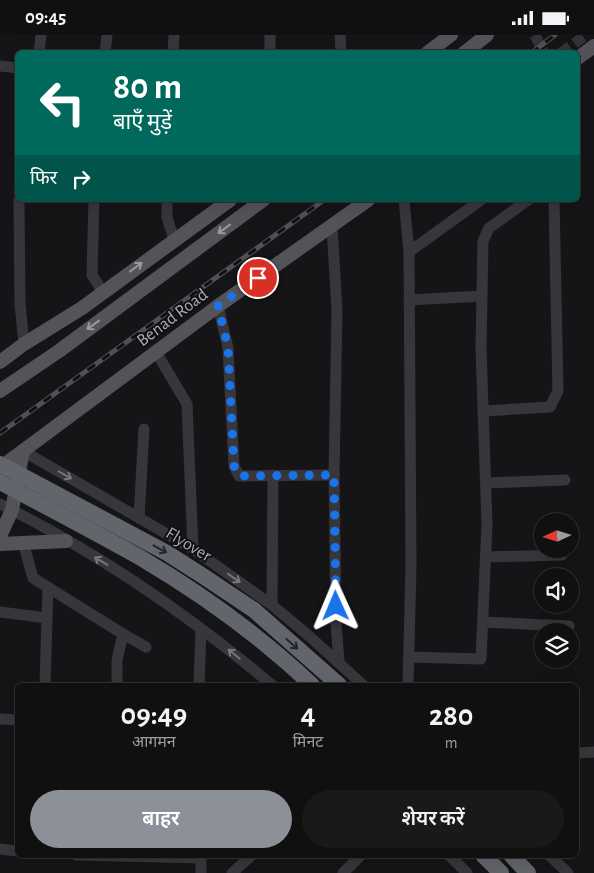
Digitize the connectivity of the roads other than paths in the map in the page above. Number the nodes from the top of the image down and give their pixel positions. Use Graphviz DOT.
graph roads {
  1 [pos="42,35"];
  2 [pos="107,35"];
  3 [pos="174,35"];
  4 [pos="270,35"];
  5 [pos="340,35"];
  6 [pos="451,35"];
  7 [pos="487,35"];
  8 [pos="40,50"];
  9 [pos="105,50"];
  10 [pos="173,50"];
  11 [pos="270,50"];
  12 [pos="341,50"];
  13 [pos="431,50"];
  14 [pos="468,50"];
  15 [pos="0,66"];
  16 [pos="15,68"];
  17 [pos="19,202"];
  18 [pos="94,202"];
  19 [pos="167,202"];
  20 [pos="227,202"];
  21 [pos="260,202"];
  22 [pos="365,202"];
  23 [pos="404,202"];
  24 [pos="478,202"];
  25 [pos="525,202"];
  26 [pos="554,202"];
  27 [pos="332,227"];
  28 [pos="174,240"];
  29 [pos="409,252"];
  30 [pos="103,292"];
  31 [pos="482,296"];
  32 [pos="409,300"];
  33 [pos="218,306"];
  34 [pos="24,344"];
  35 [pos="156,352"];
  36 [pos="0,363"];
  37 [pos="0,391"];
  38 [pos="483,411"];
  39 [pos="144,429"];
  40 [pos="23,451"];
  41 [pos="0,466"];
  42 [pos="273,475"];
  43 [pos="334,475"];
  44 [pos="564,480"];
  45 [pos="0,483"];
  46 [pos="486,483"];
  47 [pos="6,507"];
  48 [pos="139,518"];
  49 [pos="0,536"];
  50 [pos="66,541"];
  51 [pos="23,542"];
  52 [pos="0,544"];
  53 [pos="193,549"];
  54 [pos="534,556"];
  55 [pos="486,557"];
  56 [pos="48,587"];
  57 [pos="272,605"];
  58 [pos="0,612"];
  59 [pos="47,618"];
  60 [pos="483,622"];
  61 [pos="534,624"];
  62 [pos="201,629"];
  63 [pos="122,633"];
  64 [pos="146,647"];
  65 [pos="410,657"];
  66 [pos="339,662"];
  67 [pos="45,683"];
  68 [pos="117,683"];
  69 [pos="199,683"];
  70 [pos="270,683"];
  71 [pos="310,683"];
  72 [pos="337,683"];
  73 [pos="361,683"];
  74 [pos="408,683"];
  75 [pos="0,719"];
  76 [pos="15,720"];
  77 [pos="594,752"];
  78 [pos="579,753"];
  79 [pos="0,849"];
  80 [pos="15,851"];
  81 [pos="201,858"];
  82 [pos="249,858"];
  83 [pos="357,858"];
  84 [pos="453,858"];
  85 [pos="486,858"];
  86 [pos="514,858"];
  87 [pos="552,858"];
  88 [pos="200,873"];
  89 [pos="232,873"];
  90 [pos="343,873"];
  91 [pos="467,873"];
  92 [pos="501,873"];
  93 [pos="528,873"];
  94 [pos="568,873"];
  1 -- 8 [label="street"];
  2 -- 9 [label="street"];
  3 -- 10 [label="street"];
  4 -- 11 [label="street"];
  5 -- 12 [label="street"];
  6 -- 13 [label="main road"];
  7 -- 14 [label="main road"];
  15 -- 16 [label="street"];
  17 -- 34 [label="street"];
  18 -- 30 [label="street"];
  19 -- 28 [label="street"];
  20 -- 28 [label="main road"];
  21 -- 37 [label="main road, one-way"];
  22 -- 27 [label="main road, Benad Road"];
  23 -- 29 [label="street"];
  24 -- 29 [label="street"];
  25 -- 31 [label="street"];
  26 -- 38 [label="street"];
  27 -- 33 [label="main road, Benad Road"];
  27 -- 43 [label="street"];
  30 -- 28 [label="main road, one-way"];
  29 -- 32 [label="street"];
  30 -- 34 [label="main road"];
  31 -- 32 [label="street"];
  31 -- 38 [label="street"];
  32 -- 65 [label="street"];
  33 -- 35 [label="main road, Benad Road"];
  33 -- 42 [label="street"];
  34 -- 36 [label="main road"];
  35 -- 40 [label="main road, Benad Road"];
  35 -- 53 [label="street"];
  38 -- 46 [label="street"];
  39 -- 48 [label="street"];
  40 -- 41 [label="main road, Benad Road"];
  40 -- 47 [label="main road"];
  40 -- 48 [label="street, one-way"];
  41 -- 72 [label="highway, Flyover, one-way"];
  42 -- 43 [label="street"];
  42 -- 57 [label="street"];
  43 -- 66 [label="street"];
  44 -- 46 [label="street"];
  45 -- 71 [label="highway, Flyover"];
  46 -- 55 [label="street"];
  47 -- 49 [label="main road"];
  47 -- 50 [label="street"];
  48 -- 53 [label="street"];
  50 -- 51 [label="main road"];
  62 -- 50 [label="street, one-way"];
  51 -- 52 [label="main road"];
  51 -- 56 [label="street"];
  53 -- 57 [label="street, one-way"];
  54 -- 55 [label="street"];
  55 -- 60 [label="street"];
  56 -- 59 [label="street"];
  56 -- 63 [label="street"];
  57 -- 66 [label="street"];
  58 -- 59 [label="street"];
  59 -- 67 [label="street"];
  60 -- 61 [label="street"];
  60 -- 65 [label="street"];
  62 -- 69 [label="street"];
  70 -- 62 [label="street, one-way"];
  63 -- 64 [label="street"];
  63 -- 68 [label="street"];
  65 -- 74 [label="street"];
  66 -- 73 [label="street"];
  75 -- 76 [label="street"];
  77 -- 78 [label="street"];
  79 -- 80 [label="street"];
  81 -- 88 [label="street"];
  82 -- 89 [label="street"];
  83 -- 90 [label="street"];
  84 -- 91 [label="street"];
  85 -- 92 [label="highway"];
  86 -- 93 [label="highway"];
  87 -- 94 [label="street"];
}
